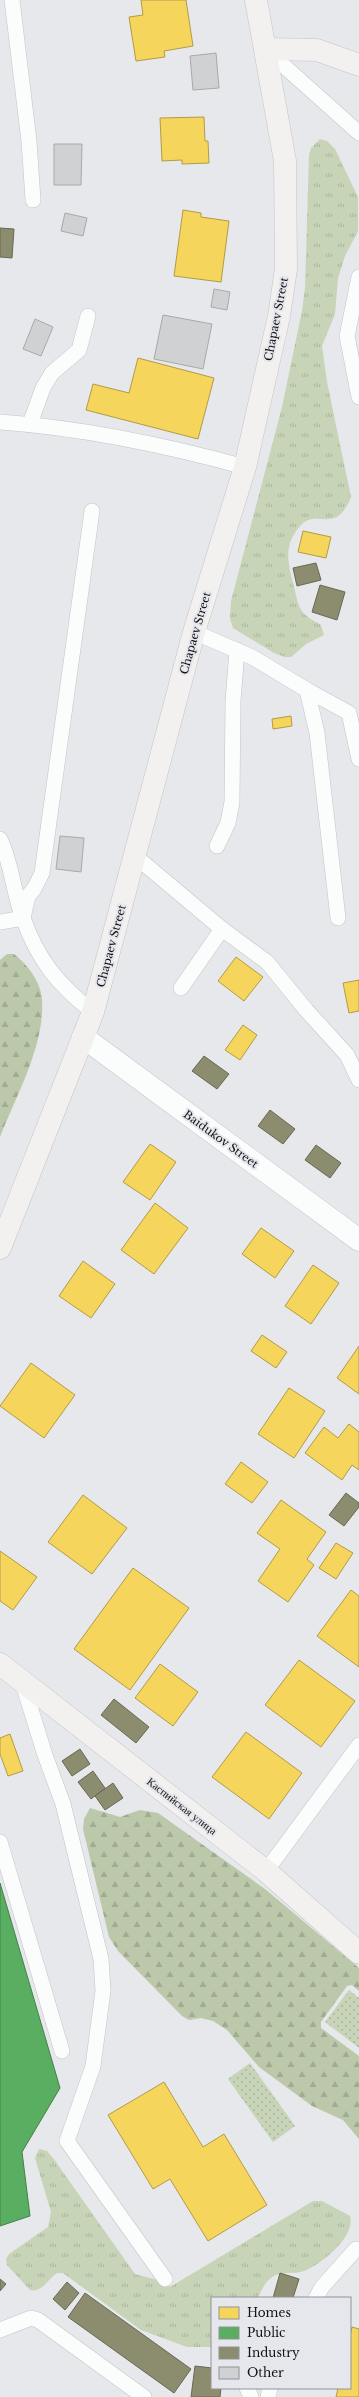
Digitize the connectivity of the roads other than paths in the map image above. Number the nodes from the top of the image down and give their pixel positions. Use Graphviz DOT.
graph roads {
  1 [pos="12,0"];
  2 [pos="256,0"];
  3 [pos="265,49"];
  4 [pos="359,65"];
  5 [pos="359,133"];
  6 [pos="33,200"];
  7 [pos="359,277"];
  8 [pos="88,316"];
  9 [pos="359,397"];
  10 [pos="0,422"];
  11 [pos="30,424"];
  12 [pos="245,467"];
  13 [pos="92,511"];
  14 [pos="194,632"];
  15 [pos="237,650"];
  16 [pos="307,690"];
  17 [pos="359,759"];
  18 [pos="0,839"];
  19 [pos="217,846"];
  20 [pos="135,856"];
  21 [pos="23,918"];
  22 [pos="338,918"];
  23 [pos="0,922"];
  24 [pos="222,929"];
  25 [pos="181,988"];
  26 [pos="93,1012"];
  27 [pos="83,1037"];
  28 [pos="359,1080"];
  29 [pos="359,1240"];
  30 [pos="0,1248"];
  31 [pos="0,1664"];
  32 [pos="22,1681"];
  33 [pos="359,1745"];
  34 [pos="0,1842"];
  35 [pos="266,1872"];
  36 [pos="359,1953"];
  37 [pos="62,2051"];
  38 [pos="356,2249"];
  39 [pos="165,2279"];
  40 [pos="317,2297"];
  41 [pos="0,2330"];
  42 [pos="144,2397"];
  1 -- 6 [label="lane"];
  2 -- 3 [label="main road, Chapaev Street"];
  3 -- 4 [label="main road"];
  3 -- 5 [label="lane"];
  3 -- 12 [label="main road, Chapaev Street"];
  7 -- 9 [label="lane"];
  8 -- 11 [label="lane"];
  10 -- 11 [label="lane"];
  11 -- 12 [label="lane"];
  12 -- 14 [label="main road, Chapaev Street"];
  13 -- 21 [label="lane"];
  14 -- 15 [label="lane"];
  14 -- 20 [label="main road, Chapaev Street"];
  15 -- 16 [label="lane"];
  15 -- 19 [label="lane"];
  16 -- 17 [label="lane"];
  16 -- 22 [label="lane"];
  18 -- 21 [label="lane"];
  20 -- 24 [label="lane"];
  20 -- 26 [label="main road, Chapaev Street"];
  21 -- 23 [label="lane"];
  21 -- 26 [label="lane"];
  24 -- 25 [label="lane"];
  24 -- 28 [label="lane"];
  26 -- 27 [label="main road, Chapaev Street"];
  27 -- 29 [label="street, Baidukov Street"];
  27 -- 30 [label="main road, Chapaev Street"];
  31 -- 32 [label="main road, Каспийская улица"];
  32 -- 35 [label="main road, Каспийская улица"];
  32 -- 39 [label="lane"];
  33 -- 35 [label="lane"];
  34 -- 37 [label="lane"];
  35 -- 36 [label="main road, Каспийская улица"];
  38 -- 40 [label="lane"];
  41 -- 42 [label="lane"];
}
